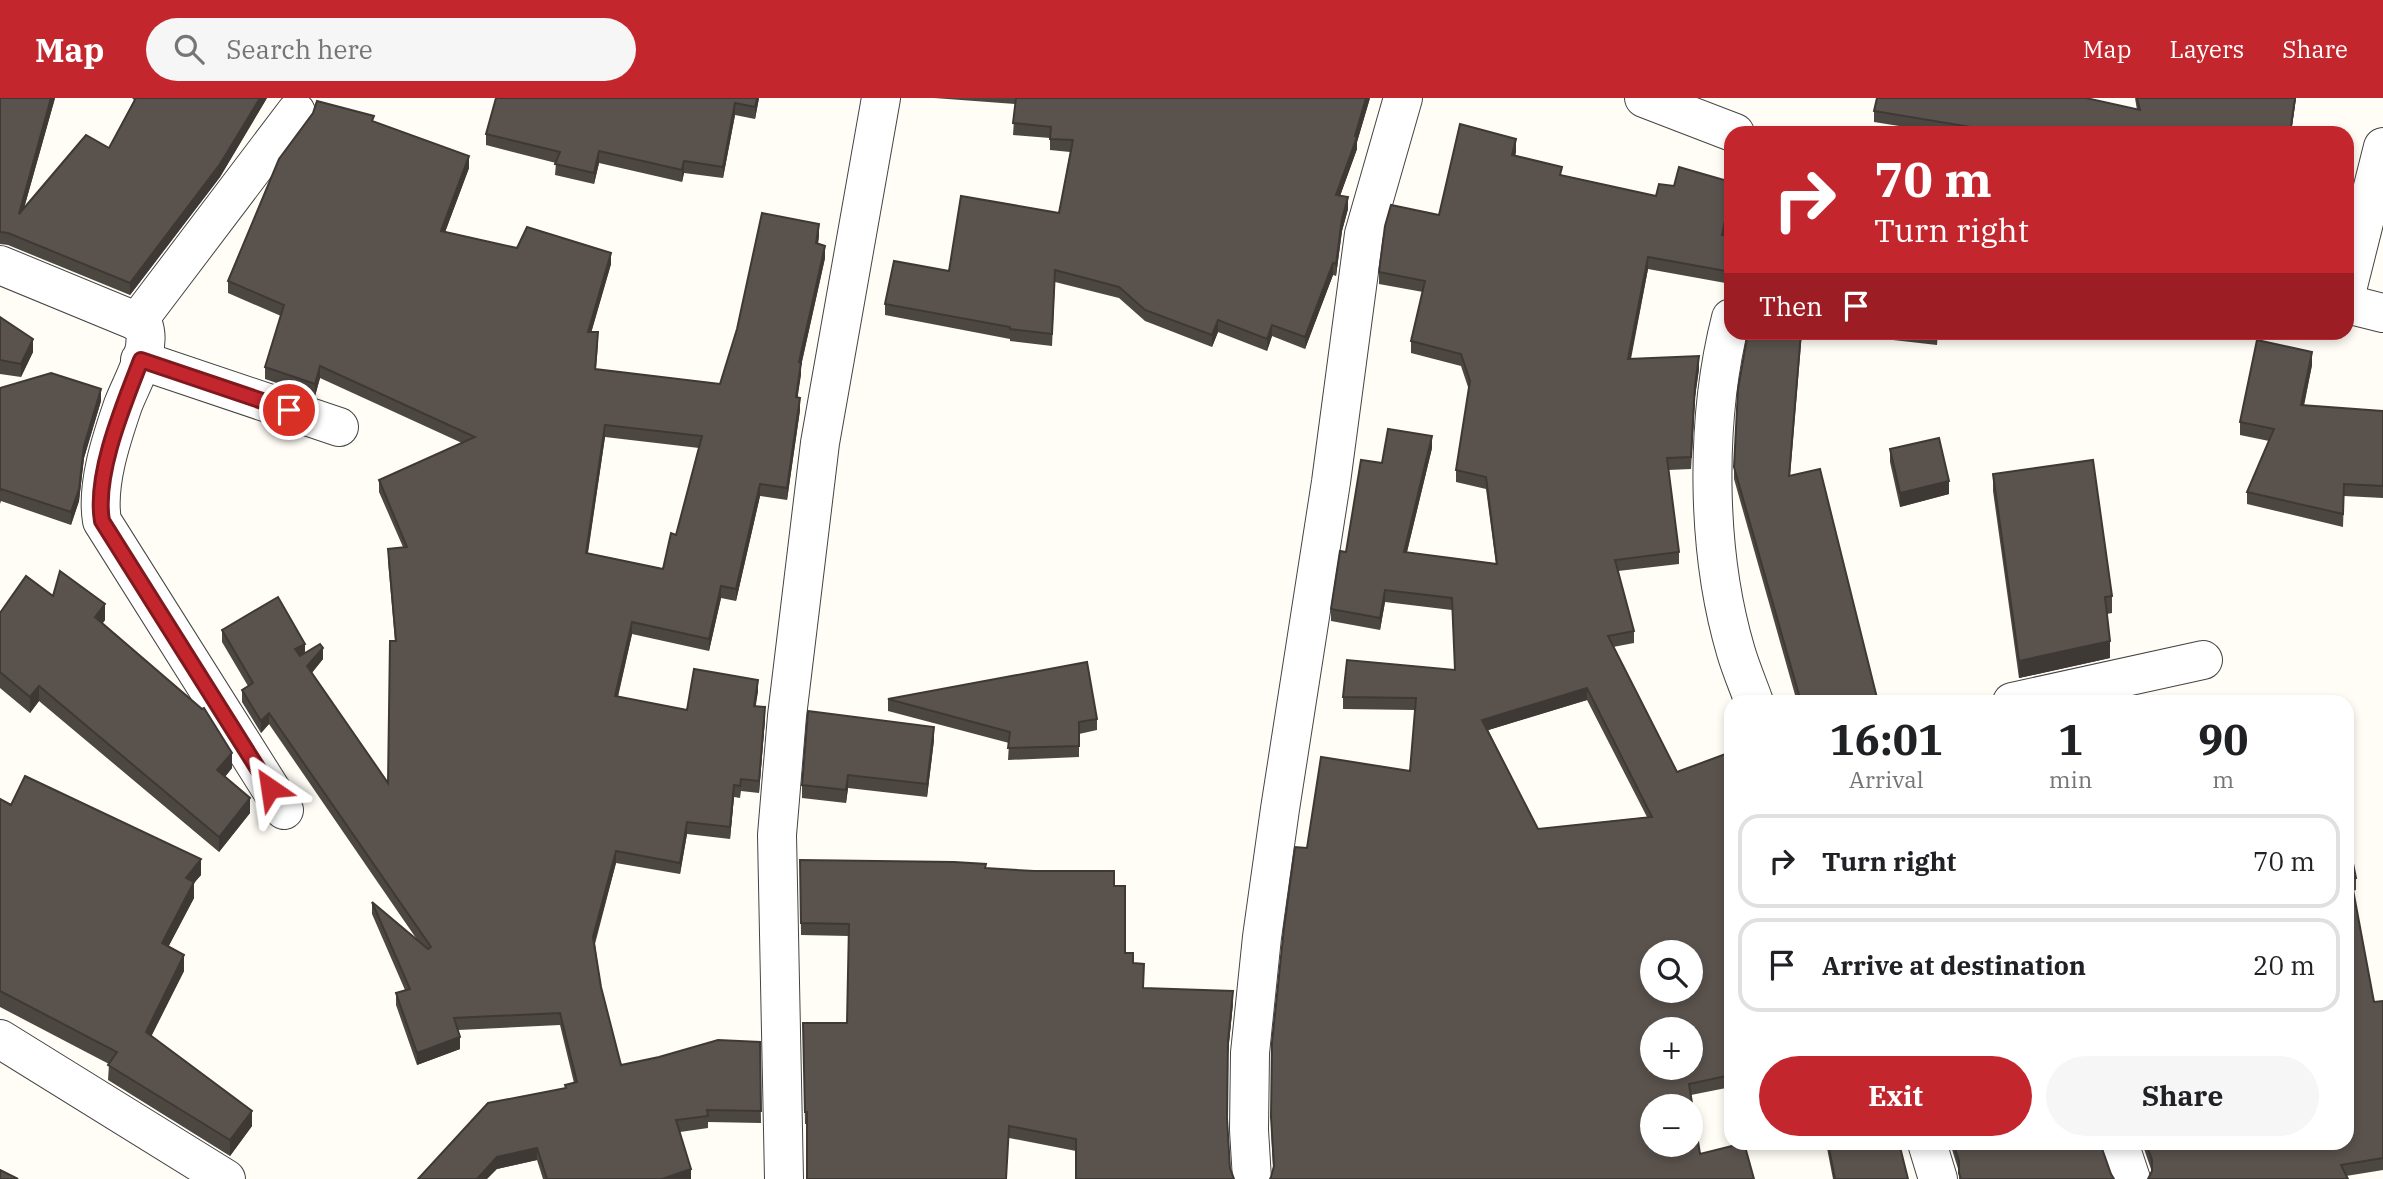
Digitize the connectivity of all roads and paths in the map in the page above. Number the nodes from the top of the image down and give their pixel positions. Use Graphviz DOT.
graph roads {
  1 [pos="881,98"];
  2 [pos="1403,98"];
  3 [pos="1644,98"];
  4 [pos="296,113"];
  5 [pos="1724,129"];
  6 [pos="2383,147"];
  7 [pos="2354,262"];
  8 [pos="0,265"];
  9 [pos="2354,306"];
  10 [pos="2383,313"];
  11 [pos="137,321"];
  12 [pos="1725,340"];
  13 [pos="141,360"];
  14 [pos="339,427"];
  15 [pos="2203,660"];
  16 [pos="1752,695"];
  17 [pos="2044,695"];
  18 [pos="284,810"];
  19 [pos="0,1039"];
  20 [pos="1929,1150"];
  21 [pos="2121,1150"];
  22 [pos="226,1179"];
  23 [pos="784,1179"];
  24 [pos="1252,1179"];
  25 [pos="1938,1179"];
  26 [pos="2131,1179"];
  1 -- 23 [label="street"];
  2 -- 24 [label="street"];
  3 -- 5 [label="street"];
  4 -- 11 [label="street"];
  6 -- 7 [label="street"];
  8 -- 11 [label="street"];
  9 -- 10 [label="street"];
  11 -- 13 [label="street"];
  12 -- 16 [label="street"];
  13 -- 14 [label="street"];
  13 -- 18 [label="street"];
  15 -- 17 [label="street"];
  19 -- 22 [label="street"];
  20 -- 25 [label="street"];
  21 -- 26 [label="street"];
}
